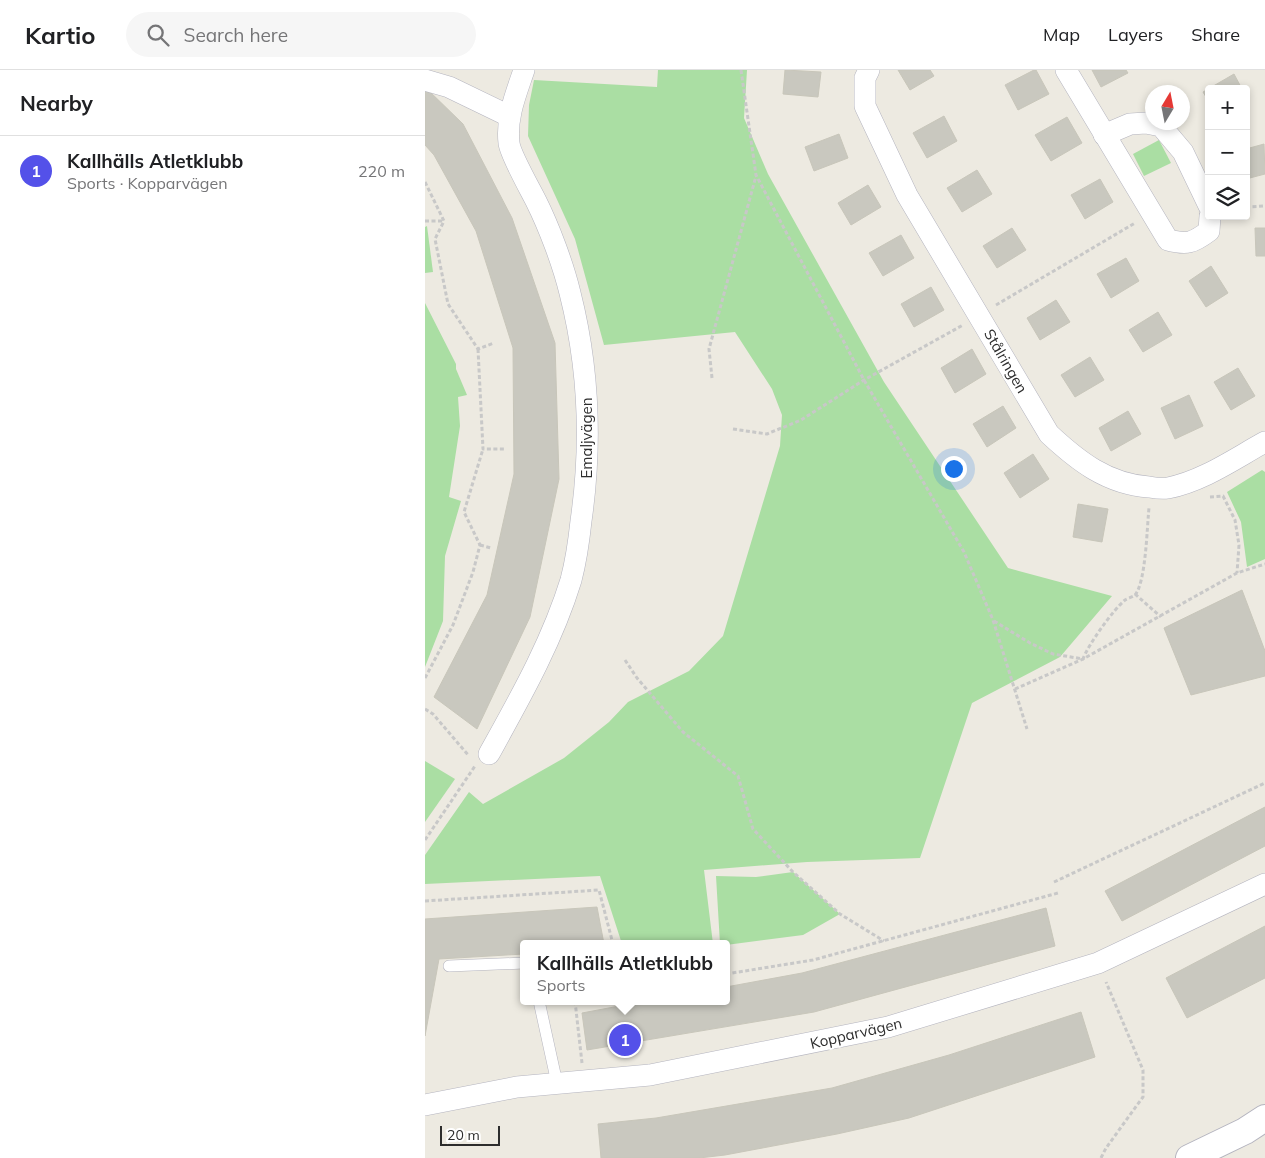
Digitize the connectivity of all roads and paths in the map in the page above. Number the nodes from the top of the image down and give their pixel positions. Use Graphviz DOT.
graph roads {
  1 [pos="524,70"];
  2 [pos="741,70"];
  3 [pos="869,70"];
  4 [pos="1066,70"];
  5 [pos="425,80"];
  6 [pos="509,116"];
  7 [pos="1104,135"];
  8 [pos="756,175"];
  9 [pos="425,182"];
  10 [pos="1205,198"];
  11 [pos="1265,206"];
  12 [pos="1250,207"];
  13 [pos="1151,213"];
  14 [pos="425,220"];
  15 [pos="1210,220"];
  16 [pos="444,221"];
  17 [pos="979,315"];
  18 [pos="494,343"];
  19 [pos="478,349"];
  20 [pos="712,378"];
  21 [pos="864,380"];
  22 [pos="733,429"];
  23 [pos="1265,442"];
  24 [pos="483,449"];
  25 [pos="506,449"];
  26 [pos="1151,487"];
  27 [pos="1205,497"];
  28 [pos="480,545"];
  29 [pos="491,548"];
  30 [pos="1265,564"];
  31 [pos="1237,573"];
  32 [pos="1135,594"];
  33 [pos="1161,617"];
  34 [pos="993,620"];
  35 [pos="1083,659"];
  36 [pos="625,660"];
  37 [pos="425,678"];
  38 [pos="1015,689"];
  39 [pos="425,709"];
  40 [pos="1027,729"];
  41 [pos="479,759"];
  42 [pos="1265,784"];
  43 [pos="425,840"];
  44 [pos="1054,882"];
  45 [pos="1265,884"];
  46 [pos="1058,893"];
  47 [pos="425,901"];
  48 [pos="612,940"];
  49 [pos="884,941"];
  50 [pos="520,963"];
  51 [pos="449,966"];
  52 [pos="730,973"];
  53 [pos="1116,1003"];
  54 [pos="540,1005"];
  55 [pos="575,1005"];
  56 [pos="583,1081"];
  57 [pos="557,1084"];
  58 [pos="425,1105"];
  59 [pos="1265,1118"];
  60 [pos="1101,1158"];
  61 [pos="1189,1158"];
  1 -- 6 [label="street, Emaljvägen"];
  2 -- 8 [label="path"];
  3 -- 17 [label="street, Stålringen"];
  4 -- 7 [label="street"];
  5 -- 6 [label="street"];
  6 -- 41 [label="street, Emaljvägen"];
  7 -- 10 [label="street"];
  7 -- 13 [label="street"];
  8 -- 20 [label="path"];
  8 -- 21 [label="path"];
  9 -- 16 [label="path"];
  11 -- 12 [label="path"];
  13 -- 15 [label="street"];
  13 -- 17 [label="path"];
  14 -- 16 [label="path"];
  16 -- 19 [label="path"];
  17 -- 21 [label="path"];
  17 -- 26 [label="street, Stålringen"];
  18 -- 19 [label="path"];
  19 -- 24 [label="path"];
  21 -- 22 [label="path"];
  21 -- 34 [label="path"];
  23 -- 26 [label="street, Stålringen"];
  24 -- 25 [label="path"];
  24 -- 28 [label="path"];
  26 -- 32 [label="path"];
  27 -- 31 [label="path"];
  28 -- 29 [label="path"];
  28 -- 37 [label="path"];
  30 -- 31 [label="path"];
  31 -- 33 [label="path"];
  32 -- 33 [label="path"];
  32 -- 35 [label="path"];
  33 -- 35 [label="path"];
  34 -- 35 [label="path"];
  34 -- 38 [label="path"];
  35 -- 38 [label="path"];
  36 -- 49 [label="path"];
  38 -- 40 [label="path"];
  39 -- 41 [label="path"];
  41 -- 43 [label="path"];
  42 -- 44 [label="path"];
  45 -- 56 [label="street, Kopparvägen"];
  46 -- 49 [label="path"];
  47 -- 48 [label="path"];
  49 -- 52 [label="path"];
  50 -- 51 [label="lane"];
  53 -- 60 [label="path"];
  54 -- 57 [label="lane"];
  55 -- 56 [label="path"];
  56 -- 57 [label="street, Kopparvägen"];
  57 -- 58 [label="street, Kopparvägen"];
  59 -- 61 [label="street"];
}
